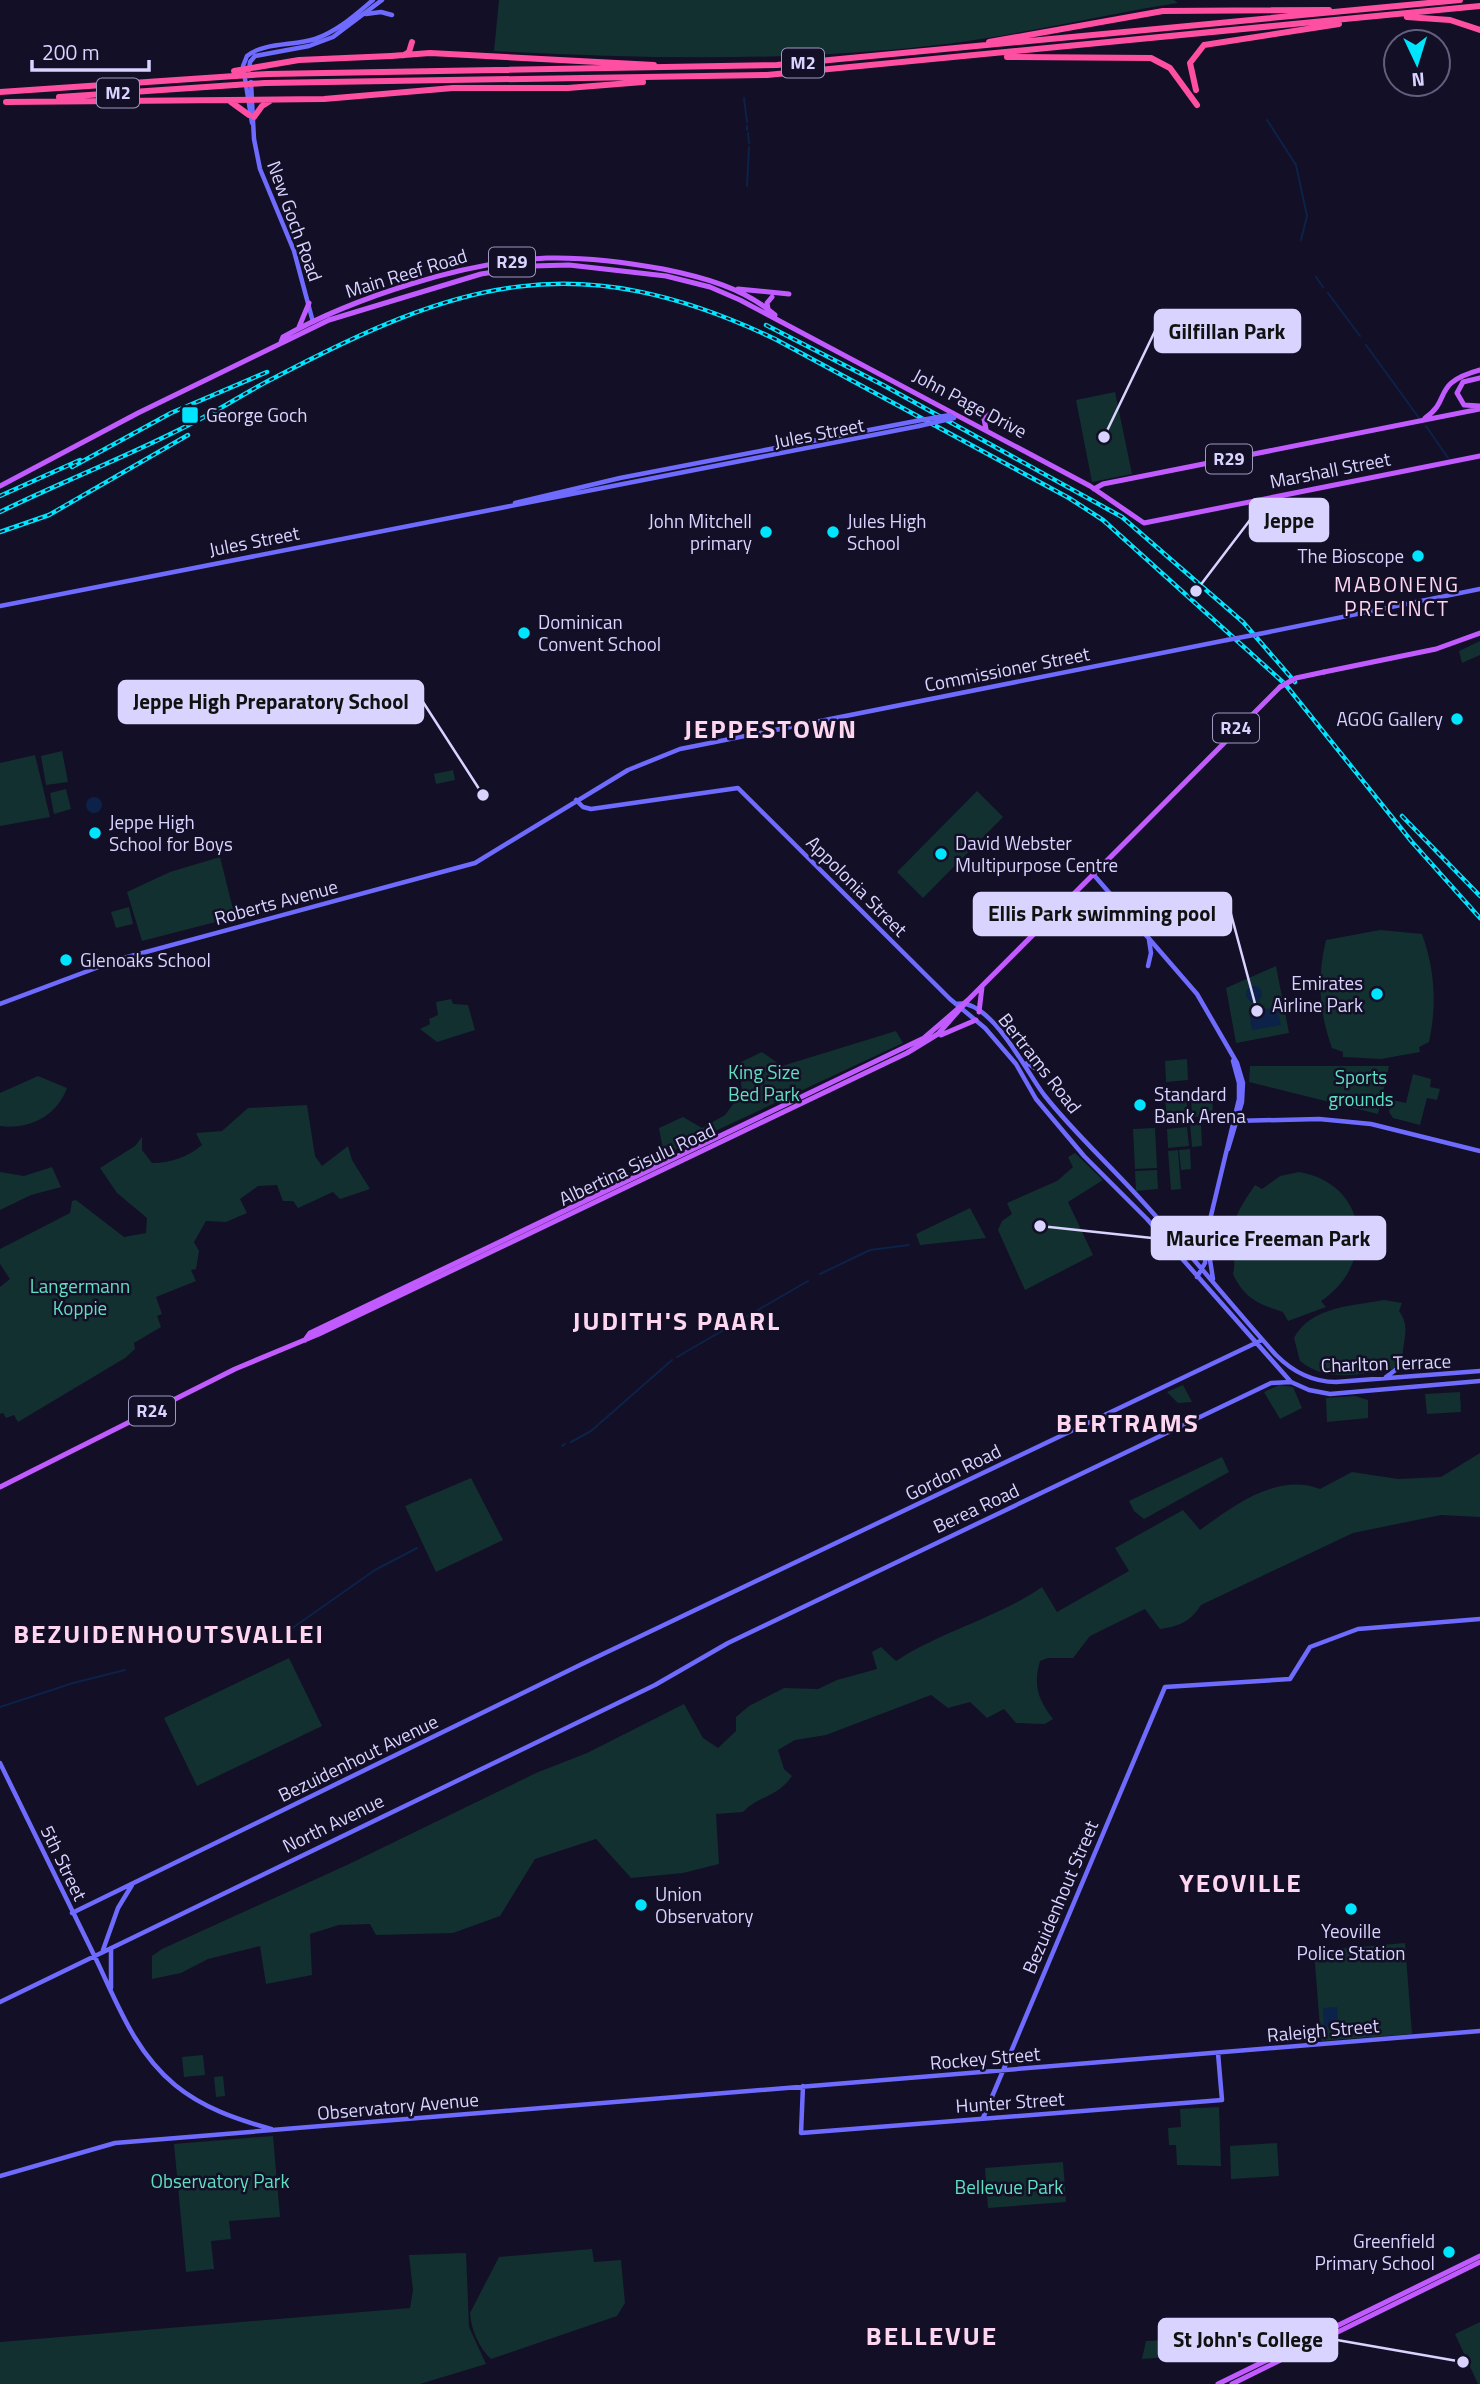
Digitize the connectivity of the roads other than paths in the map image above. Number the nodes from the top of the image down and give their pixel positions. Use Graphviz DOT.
graph roads {
  1 [pos="365,0"];
  2 [pos="373,0"];
  3 [pos="381,0"];
  4 [pos="1424,0"];
  5 [pos="1460,0"];
  6 [pos="1478,6"];
  7 [pos="1371,9"];
  8 [pos="1359,10"];
  9 [pos="363,12"];
  10 [pos="392,15"];
  11 [pos="1373,18"];
  12 [pos="1358,19"];
  13 [pos="1479,30"];
  14 [pos="1149,35"];
  15 [pos="412,42"];
  16 [pos="953,50"];
  17 [pos="402,56"];
  18 [pos="976,56"];
  19 [pos="715,68"];
  20 [pos="235,74"];
  21 [pos="672,78"];
  22 [pos="1196,90"];
  23 [pos="0,92"];
  24 [pos="272,100"];
  25 [pos="230,101"];
  26 [pos="250,101"];
  27 [pos="3,102"];
  28 [pos="1197,105"];
  29 [pos="252,119"];
  30 [pos="727,290"];
  31 [pos="789,293"];
  32 [pos="772,297"];
  33 [pos="754,299"];
  34 [pos="309,305"];
  35 [pos="768,309"];
  36 [pos="322,316"];
  37 [pos="777,317"];
  38 [pos="313,324"];
  39 [pos="297,330"];
  40 [pos="281,342"];
  41 [pos="1480,370"];
  42 [pos="1480,378"];
  43 [pos="1480,407"];
  44 [pos="990,414"];
  45 [pos="956,416"];
  46 [pos="1420,422"];
  47 [pos="917,423"];
  48 [pos="891,424"];
  49 [pos="986,430"];
  50 [pos="892,432"];
  51 [pos="801,442"];
  52 [pos="756,451"];
  53 [pos="803,451"];
  54 [pos="1480,456"];
  55 [pos="758,460"];
  56 [pos="1115,482"];
  57 [pos="0,485"];
  58 [pos="1094,489"];
  59 [pos="1106,496"];
  60 [pos="514,504"];
  61 [pos="1144,523"];
  62 [pos="1480,589"];
  63 [pos="0,606"];
  64 [pos="1480,635"];
  65 [pos="576,800"];
  66 [pos="553,814"];
  67 [pos="1093,874"];
  68 [pos="1147,936"];
  69 [pos="1148,966"];
  70 [pos="983,984"];
  71 [pos="0,1004"];
  72 [pos="962,1004"];
  73 [pos="979,1012"];
  74 [pos="976,1020"];
  75 [pos="926,1043"];
  76 [pos="1024,1060"];
  77 [pos="1045,1068"];
  78 [pos="1235,1121"];
  79 [pos="1480,1151"];
  80 [pos="1206,1242"];
  81 [pos="1206,1252"];
  82 [pos="1192,1258"];
  83 [pos="1203,1269"];
  84 [pos="1197,1277"];
  85 [pos="1215,1284"];
  86 [pos="305,1339"];
  87 [pos="1262,1340"];
  88 [pos="1255,1344"];
  89 [pos="1405,1363"];
  90 [pos="1295,1371"];
  91 [pos="1480,1371"];
  92 [pos="1382,1379"];
  93 [pos="1480,1381"];
  94 [pos="1291,1382"];
  95 [pos="0,1487"];
  96 [pos="1480,1619"];
  97 [pos="657,1629"];
  98 [pos="678,1671"];
  99 [pos="0,1763"];
  100 [pos="134,1882"];
  101 [pos="72,1913"];
  102 [pos="108,1939"];
  103 [pos="118,1944"];
  104 [pos="112,1947"];
  105 [pos="100,1953"];
  106 [pos="94,1956"];
  107 [pos="103,1974"];
  108 [pos="111,1988"];
  109 [pos="115,2001"];
  110 [pos="0,2002"];
  111 [pos="1480,2031"];
  112 [pos="1218,2053"];
  113 [pos="1169,2057"];
  114 [pos="1002,2070"];
  115 [pos="803,2086"];
  116 [pos="983,2118"];
  117 [pos="237,2119"];
  118 [pos="276,2131"];
  119 [pos="233,2134"];
  120 [pos="0,2176"];
  121 [pos="1480,2256"];
  122 [pos="1480,2262"];
  123 [pos="1218,2384"];
  124 [pos="1231,2384"];
  1 -- 9 [label="main road"];
  2 -- 9 [label="main road"];
  3 -- 9 [label="main road"];
  4 -- 7 [label="highway"];
  5 -- 7 [label="highway, M2"];
  6 -- 11 [label="highway, M2"];
  7 -- 8 [label="highway, M2"];
  8 -- 14 [label="highway, M2"];
  8 -- 16 [label="highway"];
  9 -- 10 [label="main road"];
  9 -- 26 [label="main road, New Goch Road"];
  11 -- 12 [label="highway, M2"];
  11 -- 13 [label="highway"];
  12 -- 14 [label="highway, M2"];
  12 -- 22 [label="highway"];
  14 -- 16 [label="highway, M2"];
  14 -- 18 [label="highway, M2"];
  15 -- 17 [label="highway"];
  16 -- 19 [label="highway, M2"];
  17 -- 19 [label="highway"];
  17 -- 20 [label="highway, bridge"];
  18 -- 21 [label="highway, M2"];
  18 -- 28 [label="highway"];
  19 -- 20 [label="highway, M2, bridge"];
  20 -- 23 [label="highway, M2"];
  21 -- 24 [label="highway"];
  21 -- 27 [label="highway, M2, bridge"];
  24 -- 26 [label="highway"];
  24 -- 29 [label="highway"];
  25 -- 26 [label="highway"];
  25 -- 27 [label="highway"];
  25 -- 29 [label="highway"];
  26 -- 29 [label="main road, New Goch Road"];
  29 -- 34 [label="main road, New Goch Road"];
  30 -- 31 [label="main road"];
  30 -- 33 [label="main road, Main Reef Road / R29"];
  30 -- 36 [label="main road, Main Reef Road / R29"];
  30 -- 37 [label="main road, John Page Drive / R29"];
  30 -- 38 [label="main road, Main Reef Road / R29"];
  32 -- 35 [label="main road"];
  33 -- 35 [label="main road, John Page Drive / R29"];
  34 -- 36 [label="main road"];
  34 -- 38 [label="main road, New Goch Road"];
  34 -- 39 [label="main road"];
  35 -- 37 [label="main road, John Page Drive / R29"];
  36 -- 38 [label="main road, Main Reef Road / R29"];
  37 -- 45 [label="main road, John Page Drive / R29"];
  38 -- 39 [label="main road, Main Reef Road / R29"];
  38 -- 40 [label="main road, Main Reef Road / R29"];
  39 -- 40 [label="main road, Main Reef Road / R29"];
  40 -- 57 [label="main road, Main Reef Road / R29"];
  41 -- 46 [label="main road"];
  42 -- 43 [label="main road"];
  43 -- 46 [label="main road, R29"];
  44 -- 49 [label="main road"];
  45 -- 47 [label="main road, Jules Street, bridge"];
  45 -- 49 [label="main road, John Page Drive / R29"];
  46 -- 56 [label="main road, R29"];
  47 -- 48 [label="main road, Jules Street"];
  47 -- 50 [label="main road, Jules Street"];
  48 -- 50 [label="main road"];
  48 -- 51 [label="main road, Jules Street"];
  49 -- 58 [label="main road, John Page Drive / R29"];
  50 -- 53 [label="main road, Jules Street"];
  51 -- 52 [label="main road, Jules Street"];
  51 -- 53 [label="main road"];
  52 -- 55 [label="main road"];
  52 -- 60 [label="main road, Jules Street"];
  53 -- 55 [label="main road, Jules Street"];
  54 -- 61 [label="main road, Marshall Street / R29"];
  55 -- 60 [label="main road, Jules Street"];
  56 -- 58 [label="main road, R29"];
  56 -- 59 [label="main road"];
  58 -- 59 [label="main road, John Page Drive / R29"];
  59 -- 61 [label="main road, John Page Drive / R29"];
  60 -- 63 [label="main road, Jules Street"];
  62 -- 65 [label="main road, Commissioner Street, bridge"];
  64 -- 67 [label="main road, Albertina Sisulu Road / R24, bridge"];
  65 -- 66 [label="main road, Commissioner Street"];
  65 -- 72 [label="main road, Appolonia Street"];
  66 -- 71 [label="main road, Roberts Avenue"];
  67 -- 68 [label="main road"];
  67 -- 70 [label="main road, Albertina Sisulu Road / R24"];
  68 -- 69 [label="main road"];
  68 -- 78 [label="main road"];
  70 -- 72 [label="main road, Albertina Sisulu Road / R24"];
  70 -- 73 [label="main road"];
  72 -- 73 [label="main road, Bertrams Road"];
  72 -- 74 [label="main road, Bertrams Road"];
  72 -- 75 [label="main road, Albertina Sisulu Road / R24"];
  72 -- 86 [label="main road, Albertina Sisulu Road / R24"];
  73 -- 76 [label="main road, Bertrams Road"];
  74 -- 75 [label="main road"];
  74 -- 84 [label="main road, Bertrams Road"];
  75 -- 86 [label="main road, Albertina Sisulu Road / R24"];
  76 -- 77 [label="main road"];
  76 -- 82 [label="main road, Bertrams Road"];
  78 -- 79 [label="main road"];
  78 -- 80 [label="main road"];
  80 -- 81 [label="main road"];
  80 -- 85 [label="main road"];
  81 -- 82 [label="main road"];
  81 -- 83 [label="main road"];
  82 -- 83 [label="main road, Bertrams Road"];
  83 -- 84 [label="main road"];
  83 -- 85 [label="main road, Bertrams Road"];
  84 -- 88 [label="main road, Bertrams Road"];
  85 -- 87 [label="main road, Bertrams Road"];
  86 -- 95 [label="main road, Albertina Sisulu Road / R24"];
  87 -- 88 [label="main road, Gordon Road"];
  87 -- 90 [label="main road, Bertrams Road"];
  88 -- 94 [label="main road, Bertrams Road"];
  88 -- 97 [label="main road, Gordon Road"];
  89 -- 92 [label="main road"];
  90 -- 92 [label="main road, Charlton Terrace"];
  91 -- 92 [label="main road, Charlton Terrace"];
  93 -- 94 [label="main road, Charlton Terrace"];
  94 -- 98 [label="main road, Berea Road"];
  96 -- 114 [label="main road, Bezuidenhout Street"];
  97 -- 100 [label="main road, Bezuidenhout Avenue"];
  98 -- 103 [label="main road, North Avenue"];
  99 -- 101 [label="main road, 5th Street"];
  100 -- 101 [label="main road, Bezuidenhout Avenue"];
  100 -- 102 [label="main road"];
  101 -- 106 [label="main road, 5th Street"];
  102 -- 103 [label="main road"];
  102 -- 105 [label="main road"];
  103 -- 104 [label="main road, North Avenue"];
  104 -- 105 [label="main road, North Avenue"];
  104 -- 108 [label="main road"];
  105 -- 106 [label="main road, North Avenue"];
  106 -- 107 [label="main road, 5th Street"];
  106 -- 110 [label="main road, North Avenue"];
  107 -- 108 [label="main road, 5th Street"];
  107 -- 109 [label="main road, 5th Street"];
  108 -- 109 [label="main road, 5th Street"];
  109 -- 117 [label="main road"];
  111 -- 112 [label="main road, Raleigh Street"];
  112 -- 113 [label="main road, Raleigh Street"];
  112 -- 116 [label="main road, Hunter Street"];
  113 -- 114 [label="main road, Rockey Street"];
  114 -- 115 [label="main road, Rockey Street"];
  114 -- 116 [label="main road, Bezuidenhout Street"];
  115 -- 116 [label="main road, Hunter Street"];
  115 -- 118 [label="main road, Observatory Avenue"];
  117 -- 118 [label="main road"];
  117 -- 119 [label="main road"];
  118 -- 119 [label="main road, Observatory Avenue"];
  119 -- 120 [label="main road, Observatory Avenue"];
  121 -- 123 [label="main road"];
  122 -- 124 [label="main road"];
}
